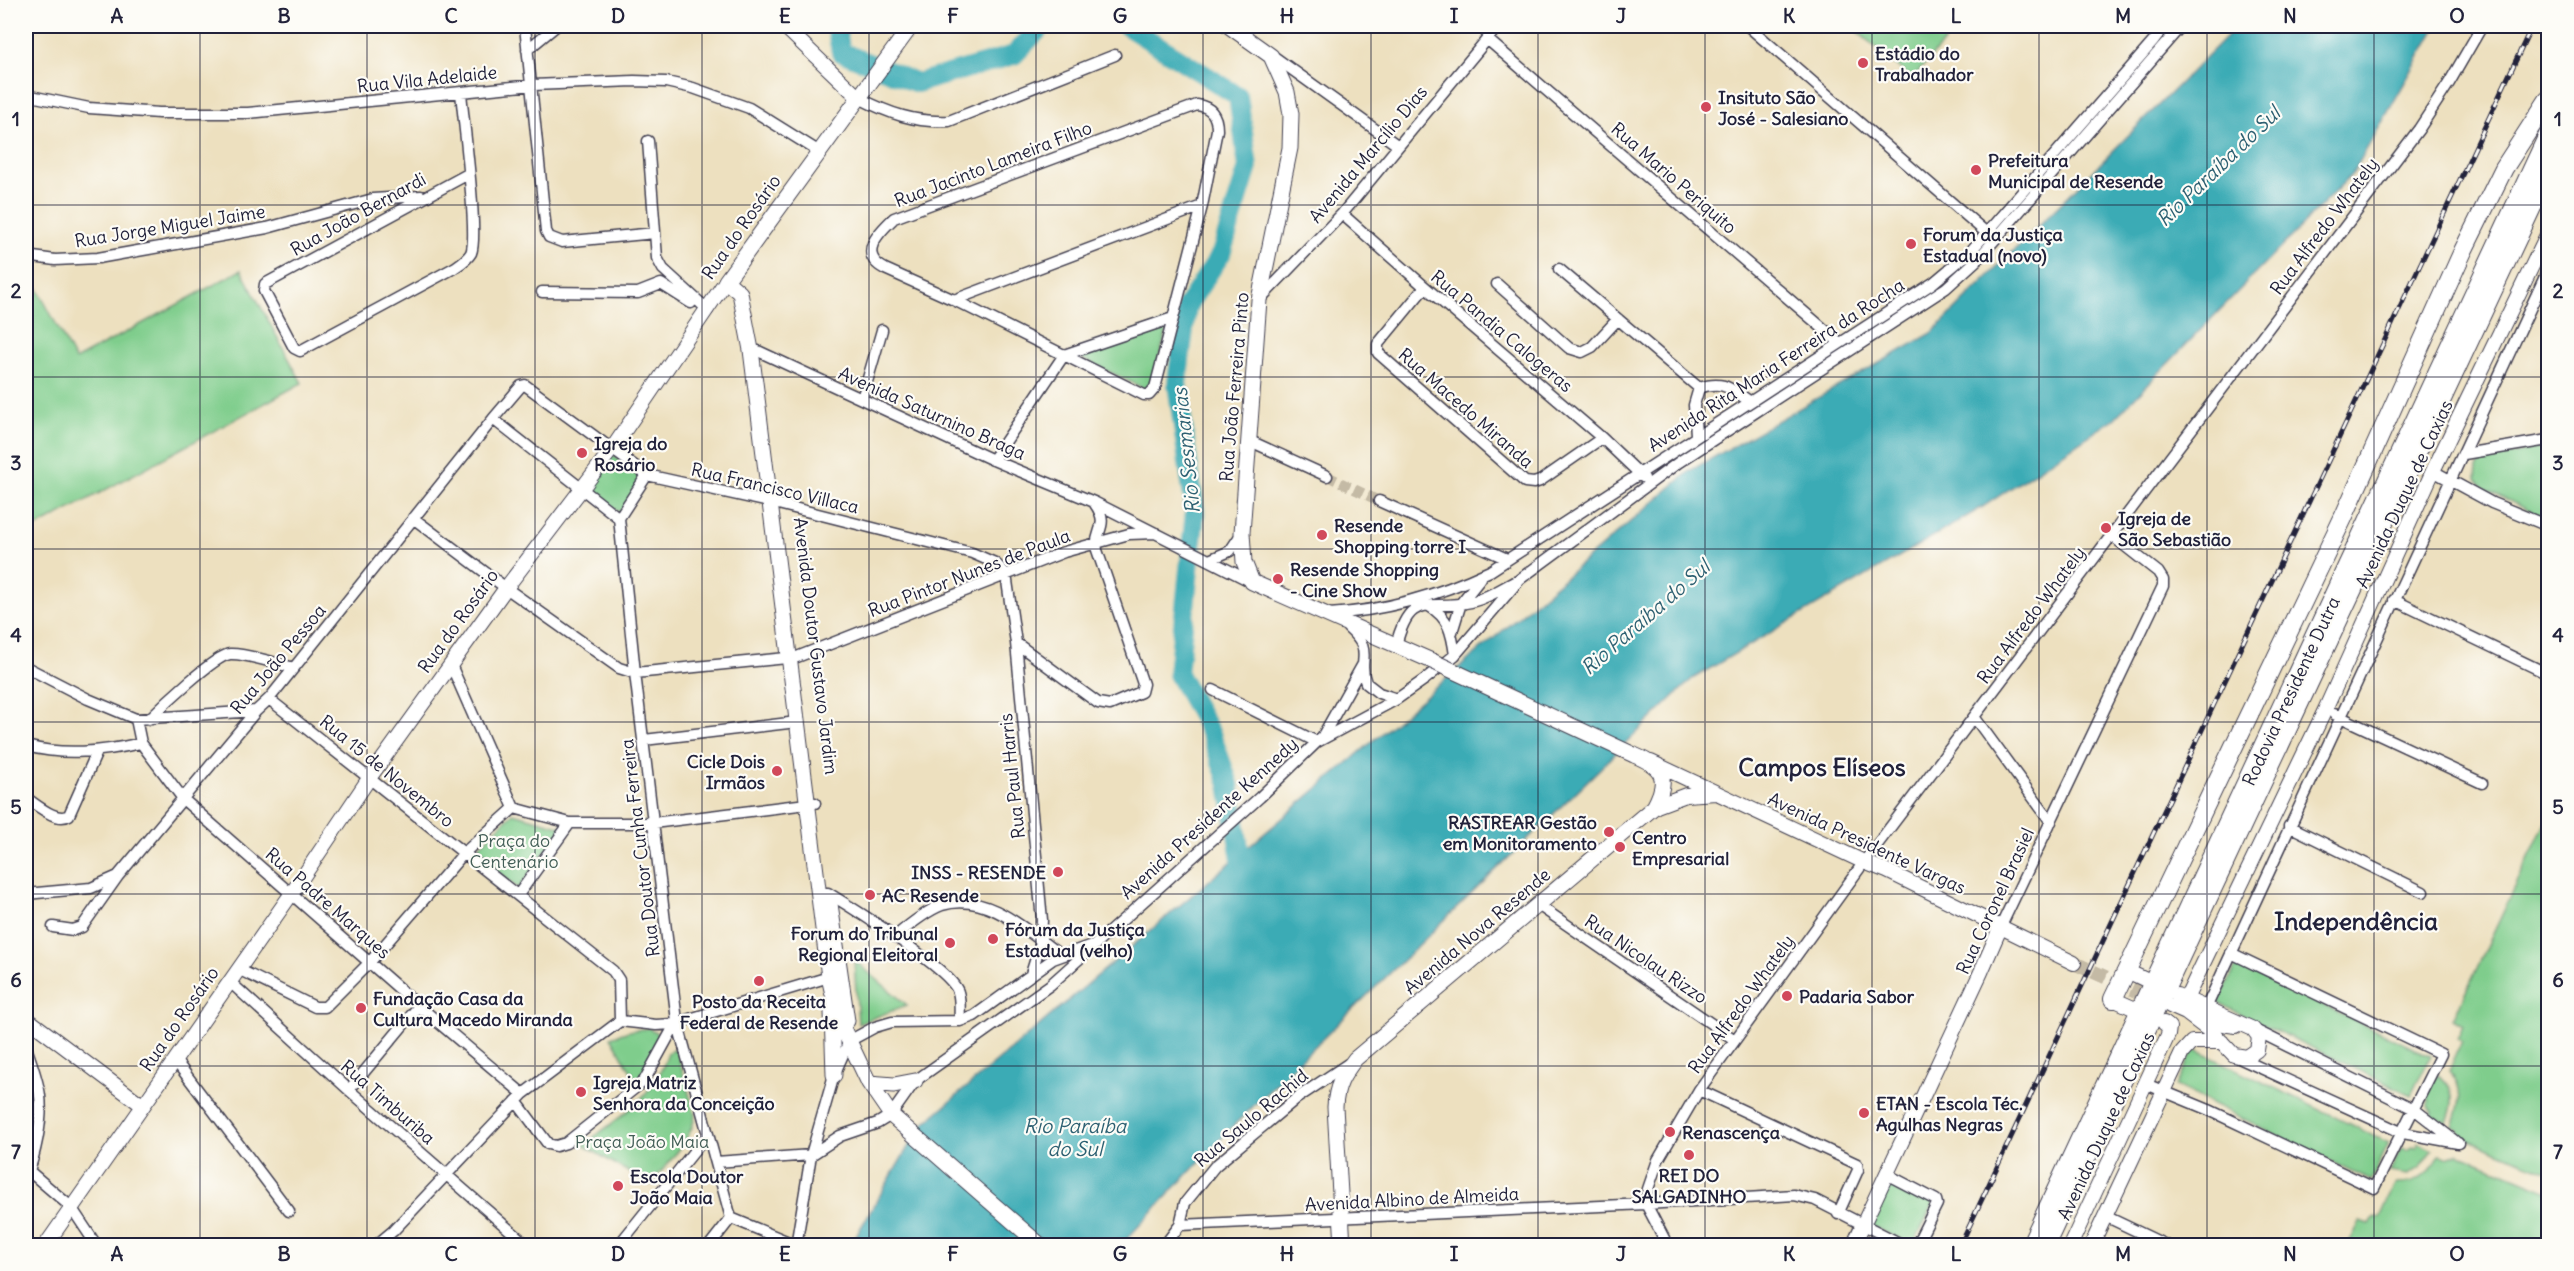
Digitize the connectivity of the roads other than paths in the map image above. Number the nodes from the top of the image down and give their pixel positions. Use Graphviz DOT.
graph roads {
  1 [pos="525,26"];
  2 [pos="556,26"];
  3 [pos="784,26"];
  4 [pos="911,26"];
  5 [pos="1229,26"];
  6 [pos="1498,26"];
  7 [pos="1748,26"];
  8 [pos="2164,26"];
  9 [pos="2181,26"];
  10 [pos="2482,26"];
  11 [pos="1487,39"];
  12 [pos="526,50"];
  13 [pos="1115,55"];
  14 [pos="1271,56"];
  15 [pos="533,85"];
  16 [pos="461,92"];
  17 [pos="863,94"];
  18 [pos="26,95"];
  19 [pos="2548,100"];
  20 [pos="2548,135"];
  21 [pos="648,141"];
  22 [pos="1397,146"];
  23 [pos="818,151"];
  24 [pos="2548,173"];
  25 [pos="468,174"];
  26 [pos="424,196"];
  27 [pos="1202,206"];
  28 [pos="1342,214"];
  29 [pos="655,233"];
  30 [pos="2548,233"];
  31 [pos="1991,236"];
  32 [pos="26,256"];
  33 [pos="741,261"];
  34 [pos="1559,269"];
  35 [pos="2548,270"];
  36 [pos="726,280"];
  37 [pos="1497,284"];
  38 [pos="1425,287"];
  39 [pos="542,292"];
  40 [pos="954,300"];
  41 [pos="1259,300"];
  42 [pos="704,308"];
  43 [pos="1173,318"];
  44 [pos="1618,319"];
  45 [pos="882,330"];
  46 [pos="1840,343"];
  47 [pos="754,351"];
  48 [pos="1064,355"];
  49 [pos="520,386"];
  50 [pos="1700,388"];
  51 [pos="862,399"];
  52 [pos="1749,402"];
  53 [pos="493,419"];
  54 [pos="2453,430"];
  55 [pos="1696,435"];
  56 [pos="1602,438"];
  57 [pos="2471,438"];
  58 [pos="1248,440"];
  59 [pos="2548,440"];
  60 [pos="612,449"];
  61 [pos="2464,454"];
  62 [pos="993,460"];
  63 [pos="2433,471"];
  64 [pos="1641,473"];
  65 [pos="647,475"];
  66 [pos="1327,476"];
  67 [pos="2452,480"];
  68 [pos="1648,484"];
  69 [pos="582,489"];
  70 [pos="1379,501"];
  71 [pos="1094,502"];
  72 [pos="774,503"];
  73 [pos="619,518"];
  74 [pos="2343,518"];
  75 [pos="413,519"];
  76 [pos="2548,526"];
  77 [pos="1242,533"];
  78 [pos="1159,535"];
  79 [pos="2111,536"];
  80 [pos="1095,542"];
  81 [pos="1206,558"];
  82 [pos="1508,559"];
  83 [pos="1490,571"];
  84 [pos="1006,574"];
  85 [pos="1520,579"];
  86 [pos="1252,582"];
  87 [pos="2340,584"];
  88 [pos="506,588"];
  89 [pos="2394,600"];
  90 [pos="1461,603"];
  91 [pos="1427,605"];
  92 [pos="1325,615"];
  93 [pos="1341,621"];
  94 [pos="1452,632"];
  95 [pos="1016,643"];
  96 [pos="1396,645"];
  97 [pos="1455,655"];
  98 [pos="793,658"];
  99 [pos="1365,661"];
  100 [pos="451,665"];
  101 [pos="26,667"];
  102 [pos="294,668"];
  103 [pos="635,673"];
  104 [pos="2269,674"];
  105 [pos="2548,674"];
  106 [pos="1213,690"];
  107 [pos="2245,693"];
  108 [pos="269,699"];
  109 [pos="1397,699"];
  110 [pos="2325,710"];
  111 [pos="256,711"];
  112 [pos="2340,717"];
  113 [pos="1975,718"];
  114 [pos="136,719"];
  115 [pos="149,719"];
  116 [pos="797,722"];
  117 [pos="644,740"];
  118 [pos="1319,741"];
  119 [pos="141,743"];
  120 [pos="26,746"];
  121 [pos="97,752"];
  122 [pos="1649,761"];
  123 [pos="370,777"];
  124 [pos="2482,783"];
  125 [pos="1718,793"];
  126 [pos="26,798"];
  127 [pos="184,800"];
  128 [pos="812,804"];
  129 [pos="1654,807"];
  130 [pos="514,808"];
  131 [pos="2051,822"];
  132 [pos="570,823"];
  133 [pos="653,823"];
  134 [pos="2289,826"];
  135 [pos="464,853"];
  136 [pos="1864,862"];
  137 [pos="118,876"];
  138 [pos="2423,892"];
  139 [pos="292,893"];
  140 [pos="823,893"];
  141 [pos="26,894"];
  142 [pos="518,895"];
  143 [pos="1538,905"];
  144 [pos="2001,926"];
  145 [pos="54,927"];
  146 [pos="896,936"];
  147 [pos="1041,942"];
  148 [pos="1092,946"];
  149 [pos="2231,953"];
  150 [pos="1060,956"];
  151 [pos="370,962"];
  152 [pos="2074,963"];
  153 [pos="238,969"];
  154 [pos="1035,971"];
  155 [pos="2127,971"];
  156 [pos="829,977"];
  157 [pos="2146,980"];
  158 [pos="229,981"];
  159 [pos="1050,985"];
  160 [pos="832,997"];
  161 [pos="2113,999"];
  162 [pos="2178,1000"];
  163 [pos="418,1006"];
  164 [pos="2133,1008"];
  165 [pos="2206,1008"];
  166 [pos="2187,1014"];
  167 [pos="26,1018"];
  168 [pos="620,1021"];
  169 [pos="677,1021"];
  170 [pos="960,1021"];
  171 [pos="2164,1023"];
  172 [pos="2248,1026"];
  173 [pos="848,1039"];
  174 [pos="1735,1040"];
  175 [pos="2222,1042"];
  176 [pos="26,1047"];
  177 [pos="2234,1056"];
  178 [pos="1355,1059"];
  179 [pos="175,1060"];
  180 [pos="834,1075"];
  181 [pos="915,1081"];
  182 [pos="869,1083"];
  183 [pos="2146,1084"];
  184 [pos="349,1090"];
  185 [pos="1699,1090"];
  186 [pos="2164,1092"];
  187 [pos="519,1097"];
  188 [pos="142,1105"];
  189 [pos="2414,1109"];
  190 [pos="891,1115"];
  191 [pos="2403,1133"];
  192 [pos="708,1134"];
  193 [pos="811,1155"];
  194 [pos="716,1162"];
  195 [pos="1888,1174"];
  196 [pos="27,1175"];
  197 [pos="447,1176"];
  198 [pos="1646,1204"];
  199 [pos="71,1207"];
  200 [pos="289,1211"];
  201 [pos="1838,1214"];
  202 [pos="2105,1216"];
  203 [pos="731,1218"];
  204 [pos="1340,1219"];
  205 [pos="1180,1226"];
  206 [pos="1863,1226"];
  207 [pos="45,1245"];
  208 [pos="97,1245"];
  209 [pos="375,1245"];
  210 [pos="528,1245"];
  211 [pos="618,1245"];
  212 [pos="710,1245"];
  213 [pos="796,1245"];
  214 [pos="1041,1245"];
  215 [pos="1164,1245"];
  216 [pos="1342,1245"];
  217 [pos="1668,1245"];
  218 [pos="1853,1245"];
  219 [pos="1905,1245"];
  220 [pos="1916,1245"];
  221 [pos="2030,1245"];
  222 [pos="2045,1245"];
  223 [pos="2070,1245"];
  224 [pos="2091,1245"];
  225 [pos="2168,1245"];
  1 -- 12 [label="street"];
  2 -- 12 [label="street"];
  3 -- 17 [label="street"];
  4 -- 17 [label="main road, Rua do Rosário"];
  5 -- 14 [label="main road"];
  6 -- 11 [label="street, Avenida Marcílio Dias"];
  7 -- 31 [label="street"];
  8 -- 31 [label="street, Avenida Rita Maria Ferreira da Rocha"];
  9 -- 31 [label="street, Avenida Rita Maria Ferreira da Rocha"];
  10 -- 79 [label="street, Rua Alfredo Whately"];
  11 -- 22 [label="street, Avenida Marcílio Dias"];
  11 -- 46 [label="street, Rua Mario Periquito"];
  12 -- 15 [label="street"];
  13 -- 17 [label="street"];
  14 -- 22 [label="street"];
  14 -- 41 [label="main road, Rua João Ferreira Pinto"];
  15 -- 16 [label="street, Rua Vila Adelaide"];
  15 -- 23 [label="street, Rua Vila Adelaide"];
  15 -- 29 [label="street"];
  16 -- 18 [label="street, Rua Vila Adelaide"];
  16 -- 25 [label="street"];
  17 -- 23 [label="main road, Rua do Rosário"];
  19 -- 74 [label="highway"];
  20 -- 87 [label="highway, Rodovia Presidente Dutra"];
  21 -- 29 [label="street"];
  22 -- 28 [label="street, Avenida Marcílio Dias"];
  23 -- 33 [label="main road, Rua do Rosário"];
  24 -- 222 [label="highway, Rodovia Presidente Dutra"];
  25 -- 26 [label="street, Rua João Bernardi"];
  25 -- 26 [label="street, Rua João Bernardi"];
  26 -- 32 [label="street, Rua Jorge Miguel Jaime"];
  27 -- 40 [label="street"];
  27 -- 40 [label="street, Rua Jacinto Lameira Filho"];
  27 -- 43 [label="street"];
  28 -- 38 [label="street, Rua Pandia Calogeras"];
  28 -- 41 [label="street, Avenida Marcílio Dias"];
  29 -- 42 [label="street"];
  30 -- 54 [label="street, Avenida Duque de Caxias"];
  31 -- 46 [label="street, Avenida Rita Maria Ferreira da Rocha"];
  31 -- 68 [label="street, Avenida Rita Maria Ferreira da Rocha"];
  33 -- 36 [label="main road, Rua do Rosário"];
  33 -- 47 [label="main road, Avenida Doutor Gustavo Jardim"];
  34 -- 44 [label="street"];
  35 -- 57 [label="street, Avenida Duque de Caxias"];
  36 -- 42 [label="street, Rua do Rosário"];
  36 -- 47 [label="main road, Avenida Doutor Gustavo Jardim"];
  37 -- 44 [label="street"];
  38 -- 56 [label="street, Rua Pandia Calogeras"];
  38 -- 56 [label="street, Rua Macedo Miranda"];
  39 -- 42 [label="street"];
  40 -- 48 [label="street, Rua Jacinto Lameira Filho"];
  41 -- 58 [label="main road, Rua João Ferreira Pinto"];
  42 -- 60 [label="street, Rua do Rosário"];
  43 -- 48 [label="street"];
  43 -- 48 [label="street, Rua Jacinto Lameira Filho"];
  44 -- 50 [label="street"];
  45 -- 51 [label="street"];
  46 -- 52 [label="street, Avenida Rita Maria Ferreira da Rocha"];
  47 -- 51 [label="street, Avenida Saturnino Braga"];
  47 -- 72 [label="main road, Avenida Doutor Gustavo Jardim"];
  48 -- 62 [label="street"];
  49 -- 53 [label="street, Rua João Pessoa"];
  49 -- 60 [label="street, Rua Francisco Villaca"];
  50 -- 52 [label="street"];
  50 -- 55 [label="street"];
  51 -- 62 [label="street, Avenida Saturnino Braga"];
  52 -- 55 [label="street, Avenida Rita Maria Ferreira da Rocha"];
  53 -- 69 [label="street"];
  53 -- 75 [label="street, Rua João Pessoa"];
  54 -- 57 [label="street"];
  54 -- 63 [label="street, Avenida Duque de Caxias"];
  55 -- 64 [label="street, Avenida Rita Maria Ferreira da Rocha"];
  56 -- 64 [label="street, Rua Pandia Calogeras"];
  57 -- 61 [label="street, Avenida Duque de Caxias"];
  58 -- 66 [label="street"];
  58 -- 77 [label="main road, Rua João Ferreira Pinto"];
  59 -- 61 [label="street"];
  60 -- 65 [label="street, Rua Francisco Villaca"];
  60 -- 69 [label="street, Rua do Rosário"];
  61 -- 67 [label="street, Avenida Duque de Caxias"];
  62 -- 71 [label="street, Avenida Saturnino Braga"];
  63 -- 67 [label="street"];
  63 -- 110 [label="street, Avenida Duque de Caxias"];
  64 -- 68 [label="street, Rua Pandia Calogeras"];
  64 -- 82 [label="street, Avenida Rita Maria Ferreira da Rocha"];
  65 -- 72 [label="street, Rua Francisco Villaca"];
  65 -- 73 [label="street"];
  67 -- 76 [label="street"];
  67 -- 89 [label="street, Avenida Duque de Caxias"];
  68 -- 85 [label="street, Avenida Rita Maria Ferreira da Rocha"];
  69 -- 73 [label="street"];
  69 -- 88 [label="street, Rua do Rosário"];
  70 -- 82 [label="street"];
  71 -- 78 [label="street, Avenida Saturnino Braga"];
  71 -- 80 [label="street"];
  72 -- 84 [label="street, Rua Francisco Villaca"];
  72 -- 98 [label="main road, Avenida Doutor Gustavo Jardim"];
  73 -- 103 [label="street, Rua Doutor Cunha Ferreira"];
  74 -- 87 [label="highway"];
  74 -- 104 [label="highway"];
  75 -- 88 [label="street"];
  75 -- 102 [label="street, Rua João Pessoa"];
  77 -- 81 [label="street"];
  77 -- 86 [label="main road, Rua João Ferreira Pinto"];
  78 -- 80 [label="street, Rua Pintor Nunes de Paula"];
  78 -- 81 [label="street, Avenida Saturnino Braga"];
  79 -- 113 [label="street, Rua Alfredo Whately"];
  79 -- 131 [label="street, Rua Coronel Brasiel"];
  80 -- 84 [label="street, Rua Pintor Nunes de Paula"];
  80 -- 95 [label="street"];
  81 -- 86 [label="street, Avenida Saturnino Braga"];
  82 -- 83 [label="street, Avenida Rita Maria Ferreira da Rocha"];
  83 -- 90 [label="street"];
  83 -- 92 [label="street, Avenida Rita Maria Ferreira da Rocha"];
  84 -- 95 [label="street, Rua Paul Harris"];
  84 -- 98 [label="street, Rua Pintor Nunes de Paula"];
  85 -- 90 [label="street"];
  85 -- 97 [label="street, Avenida Rita Maria Ferreira da Rocha"];
  86 -- 92 [label="main road"];
  87 -- 221 [label="highway, Rodovia Presidente Dutra"];
  88 -- 100 [label="street, Rua do Rosário"];
  88 -- 103 [label="street"];
  89 -- 105 [label="street"];
  89 -- 112 [label="street, Avenida Duque de Caxias"];
  90 -- 91 [label="street"];
  90 -- 94 [label="street"];
  91 -- 94 [label="street"];
  91 -- 96 [label="street"];
  92 -- 93 [label="main road"];
  93 -- 96 [label="main road"];
  93 -- 99 [label="street"];
  94 -- 97 [label="street"];
  95 -- 147 [label="street, Rua Paul Harris"];
  96 -- 122 [label="main road, bridge"];
  97 -- 109 [label="street, Avenida Presidente Kennedy"];
  98 -- 103 [label="street, Rua Pintor Nunes de Paula"];
  98 -- 116 [label="main road, Avenida Doutor Gustavo Jardim"];
  98 -- 128 [label="main road, Avenida Doutor Gustavo Jardim"];
  99 -- 109 [label="street"];
  99 -- 118 [label="street, Avenida Presidente Kennedy"];
  100 -- 123 [label="street, Rua do Rosário"];
  100 -- 130 [label="street"];
  101 -- 114 [label="street"];
  102 -- 108 [label="street, Rua João Pessoa"];
  102 -- 115 [label="street"];
  103 -- 117 [label="street, Rua Doutor Cunha Ferreira"];
  104 -- 107 [label="street"];
  104 -- 155 [label="highway"];
  106 -- 118 [label="street"];
  108 -- 111 [label="street, Rua João Pessoa"];
  108 -- 123 [label="street, Rua 15 de Novembro"];
  109 -- 118 [label="street, Avenida Presidente Kennedy"];
  110 -- 112 [label="street"];
  110 -- 162 [label="street, Avenida Duque de Caxias"];
  111 -- 115 [label="street"];
  111 -- 127 [label="street, Rua João Pessoa"];
  112 -- 124 [label="street"];
  112 -- 134 [label="street, Avenida Duque de Caxias"];
  113 -- 131 [label="street"];
  113 -- 136 [label="street, Rua Alfredo Whately"];
  114 -- 115 [label="street"];
  114 -- 119 [label="street, Rua Padre Marques"];
  116 -- 117 [label="street"];
  116 -- 128 [label="main road, Avenida Doutor Gustavo Jardim"];
  117 -- 133 [label="street, Rua Doutor Cunha Ferreira"];
  118 -- 148 [label="street, Avenida Presidente Kennedy"];
  119 -- 121 [label="street"];
  119 -- 127 [label="street, Rua Padre Marques"];
  120 -- 121 [label="street"];
  121 -- 126 [label="street"];
  122 -- 125 [label="street, Avenida Presidente Vargas"];
  122 -- 129 [label="main road"];
  123 -- 135 [label="street, Rua 15 de Novembro"];
  123 -- 139 [label="street, Rua do Rosário"];
  125 -- 129 [label="street"];
  125 -- 136 [label="street, Avenida Presidente Vargas"];
  127 -- 137 [label="street, Rua João Pessoa"];
  127 -- 139 [label="street, Rua Padre Marques"];
  128 -- 133 [label="street"];
  128 -- 140 [label="main road, Avenida Doutor Gustavo Jardim"];
  129 -- 143 [label="main road, Avenida Nova Resende"];
  130 -- 132 [label="street"];
  130 -- 135 [label="street"];
  131 -- 144 [label="street, Rua Coronel Brasiel"];
  132 -- 133 [label="street"];
  132 -- 142 [label="street"];
  133 -- 169 [label="street, Rua Doutor Cunha Ferreira"];
  134 -- 138 [label="street"];
  134 -- 149 [label="street, Avenida Duque de Caxias"];
  135 -- 142 [label="street, Rua 15 de Novembro"];
  135 -- 151 [label="street"];
  136 -- 144 [label="street, Avenida Presidente Vargas"];
  136 -- 174 [label="street, Rua Alfredo Whately"];
  137 -- 141 [label="street, Rua João Pessoa"];
  137 -- 145 [label="street"];
  139 -- 151 [label="street, Rua Padre Marques"];
  139 -- 153 [label="street, Rua do Rosário"];
  140 -- 146 [label="street"];
  140 -- 156 [label="main road, Avenida Doutor Gustavo Jardim"];
  140 -- 173 [label="main road, Avenida Doutor Gustavo Jardim"];
  142 -- 168 [label="street, Rua 15 de Novembro"];
  143 -- 174 [label="street, Rua Nicolau Rizzo"];
  143 -- 178 [label="main road, Avenida Nova Resende"];
  144 -- 152 [label="street, Avenida Presidente Vargas"];
  144 -- 195 [label="street, Rua Coronel Brasiel"];
  146 -- 147 [label="street"];
  146 -- 170 [label="street"];
  147 -- 150 [label="street"];
  147 -- 154 [label="street, Rua Paul Harris"];
  148 -- 150 [label="street, Avenida Presidente Kennedy"];
  148 -- 159 [label="street, Avenida Presidente Kennedy"];
  149 -- 165 [label="street, Avenida Duque de Caxias"];
  149 -- 189 [label="street"];
  150 -- 154 [label="street, Avenida Presidente Kennedy"];
  151 -- 153 [label="street"];
  151 -- 163 [label="street, Rua Padre Marques"];
  153 -- 158 [label="street, Rua do Rosário"];
  154 -- 159 [label="street"];
  154 -- 170 [label="street, Avenida Presidente Kennedy"];
  155 -- 157 [label="street"];
  155 -- 161 [label="highway"];
  156 -- 160 [label="main road, Avenida Doutor Gustavo Jardim"];
  156 -- 169 [label="street"];
  158 -- 179 [label="street, Rua do Rosário"];
  158 -- 184 [label="street, Rua Timburiba"];
  159 -- 181 [label="street, Avenida Presidente Kennedy"];
  160 -- 173 [label="main road, Avenida Doutor Gustavo Jardim"];
  160 -- 180 [label="main road"];
  161 -- 164 [label="street"];
  162 -- 165 [label="street"];
  162 -- 166 [label="street"];
  163 -- 184 [label="street"];
  163 -- 187 [label="street, Rua Padre Marques"];
  165 -- 172 [label="street"];
  166 -- 172 [label="street"];
  166 -- 175 [label="street"];
  167 -- 188 [label="street"];
  168 -- 169 [label="street"];
  168 -- 187 [label="street"];
  169 -- 187 [label="street, Rua Padre Marques"];
  169 -- 192 [label="street, Rua Doutor Cunha Ferreira"];
  170 -- 173 [label="street, Avenida Presidente Kennedy"];
  171 -- 183 [label="street, Avenida Duque de Caxias"];
  172 -- 177 [label="street"];
  172 -- 189 [label="street"];
  173 -- 180 [label="street"];
  173 -- 182 [label="main road, Avenida Doutor Gustavo Jardim"];
  174 -- 185 [label="street, Rua Alfredo Whately"];
  175 -- 177 [label="street"];
  175 -- 186 [label="street, Avenida Duque de Caxias"];
  176 -- 196 [label="street"];
  177 -- 191 [label="street"];
  178 -- 204 [label="main road, Avenida Nova Resende"];
  178 -- 205 [label="street, Rua Saulo Rachid"];
  179 -- 188 [label="street, Rua do Rosário"];
  179 -- 200 [label="street"];
  180 -- 193 [label="street"];
  181 -- 182 [label="main road"];
  181 -- 190 [label="street, Avenida Presidente Kennedy"];
  182 -- 190 [label="main road, Avenida Doutor Gustavo Jardim"];
  183 -- 186 [label="street"];
  183 -- 223 [label="street, Avenida Duque de Caxias"];
  184 -- 197 [label="street, Rua Timburiba"];
  185 -- 198 [label="street, Rua Alfredo Whately"];
  185 -- 201 [label="street"];
  186 -- 191 [label="street"];
  186 -- 202 [label="street, Avenida Duque de Caxias"];
  187 -- 197 [label="street"];
  188 -- 199 [label="street, Rua do Rosário"];
  189 -- 191 [label="street"];
  189 -- 191 [label="street"];
  190 -- 193 [label="street, Avenida Presidente Kennedy"];
  190 -- 214 [label="main road, Avenida Doutor Gustavo Jardim"];
  192 -- 194 [label="street, Rua Doutor Cunha Ferreira"];
  192 -- 211 [label="street"];
  193 -- 194 [label="street"];
  193 -- 213 [label="street"];
  194 -- 203 [label="street, Rua Doutor Cunha Ferreira"];
  195 -- 206 [label="street, Rua Coronel Brasiel"];
  195 -- 220 [label="street"];
  196 -- 199 [label="street"];
  197 -- 209 [label="street"];
  197 -- 210 [label="street, Rua Timburiba"];
  198 -- 201 [label="street, Avenida Albino de Almeida"];
  198 -- 204 [label="street, Avenida Albino de Almeida"];
  198 -- 217 [label="street"];
  199 -- 207 [label="street, Rua do Rosário"];
  199 -- 208 [label="street"];
  201 -- 206 [label="street, Avenida Albino de Almeida"];
  202 -- 224 [label="street, Avenida Duque de Caxias"];
  202 -- 225 [label="street"];
  203 -- 212 [label="street"];
  203 -- 213 [label="street"];
  204 -- 205 [label="street, Avenida Albino de Almeida"];
  204 -- 216 [label="main road"];
  205 -- 215 [label="street, Rua Saulo Rachid"];
  206 -- 218 [label="street, Rua Coronel Brasiel"];
  206 -- 219 [label="street, Avenida Albino de Almeida"];
}
